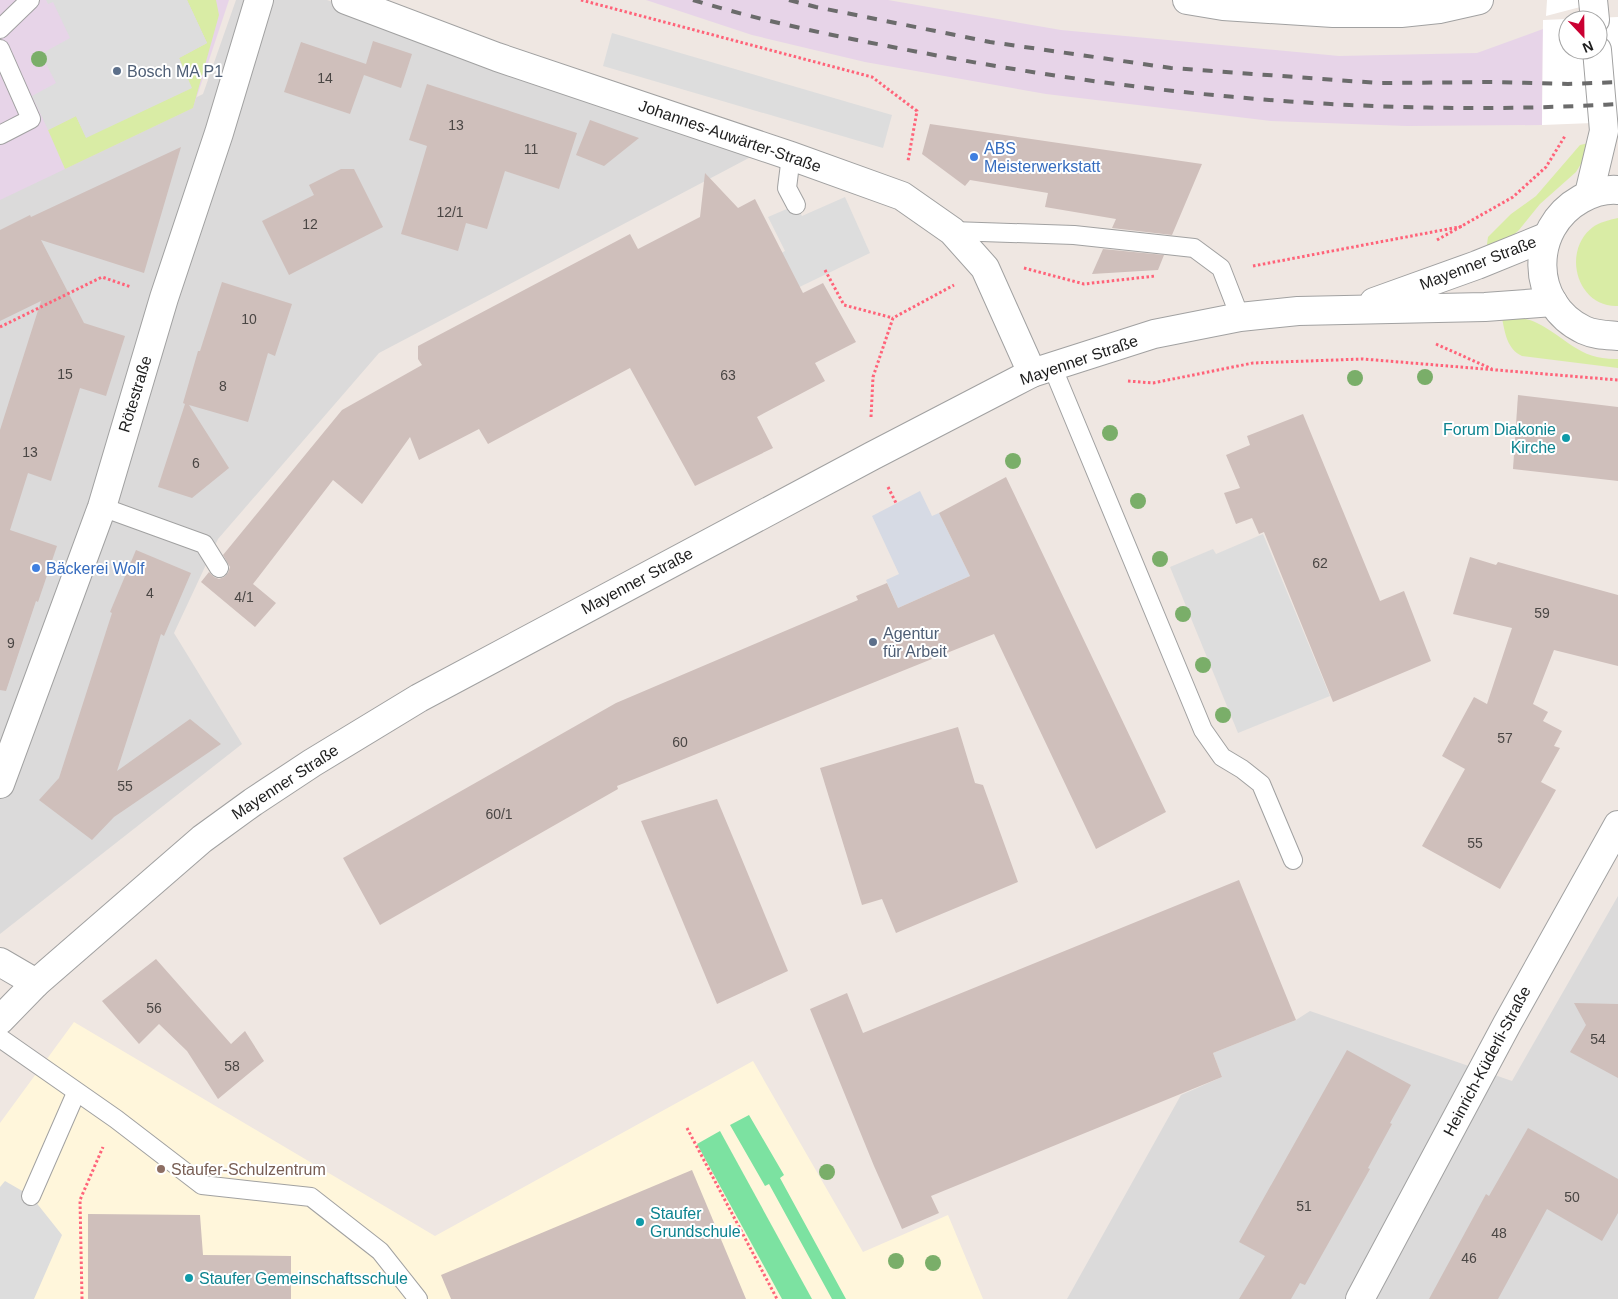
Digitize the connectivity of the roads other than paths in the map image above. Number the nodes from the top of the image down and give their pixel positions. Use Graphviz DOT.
graph roads {
  1 [pos="30,0"];
  2 [pos="259,0"];
  3 [pos="346,0"];
  4 [pos="1187,0"];
  5 [pos="1479,0"];
  6 [pos="0,30"];
  7 [pos="0,49"];
  8 [pos="1598,60"];
  9 [pos="0,135"];
  10 [pos="791,156"];
  11 [pos="1618,190"];
  12 [pos="1589,194"];
  13 [pos="796,205"];
  14 [pos="952,231"];
  15 [pos="1546,238"];
  16 [pos="1553,302"];
  17 [pos="1354,309"];
  18 [pos="1240,318"];
  19 [pos="1618,336"];
  20 [pos="1042,369"];
  21 [pos="102,507"];
  22 [pos="219,568"];
  23 [pos="0,784"];
  24 [pos="1618,825"];
  25 [pos="1292,860"];
  26 [pos="0,962"];
  27 [pos="36,983"];
  28 [pos="0,1020"];
  29 [pos="0,1038"];
  30 [pos="76,1093"];
  31 [pos="31,1196"];
  32 [pos="418,1299"];
  33 [pos="1360,1299"];
  1 -- 6 [label="lane"];
  2 -- 21 [label="street, Rötestraße"];
  3 -- 10 [label="street, Johannes-Auwärter-Straße"];
  4 -- 5 [label="street"];
  7 -- 9 [label="lane"];
  8 -- 12 [label="street"];
  10 -- 13 [label="lane"];
  10 -- 14 [label="street, Johannes-Auwärter-Straße"];
  11 -- 12 [label="street"];
  12 -- 15 [label="street"];
  14 -- 18 [label="lane"];
  14 -- 20 [label="street, Johannes-Auwärter-Straße"];
  15 -- 16 [label="street"];
  15 -- 17 [label="street, Mayenner Straße"];
  16 -- 17 [label="street, Mayenner Straße"];
  16 -- 19 [label="street"];
  17 -- 18 [label="street, Mayenner Straße"];
  18 -- 20 [label="street, Mayenner Straße"];
  20 -- 25 [label="lane"];
  20 -- 27 [label="street, Mayenner Straße"];
  21 -- 22 [label="lane"];
  21 -- 23 [label="street, Rötestraße"];
  24 -- 33 [label="street, Heinrich-Küderli-Straße"];
  26 -- 27 [label="street"];
  27 -- 28 [label="street, Mayenner Straße"];
  29 -- 30 [label="lane"];
  30 -- 31 [label="lane"];
  30 -- 32 [label="lane"];
}
